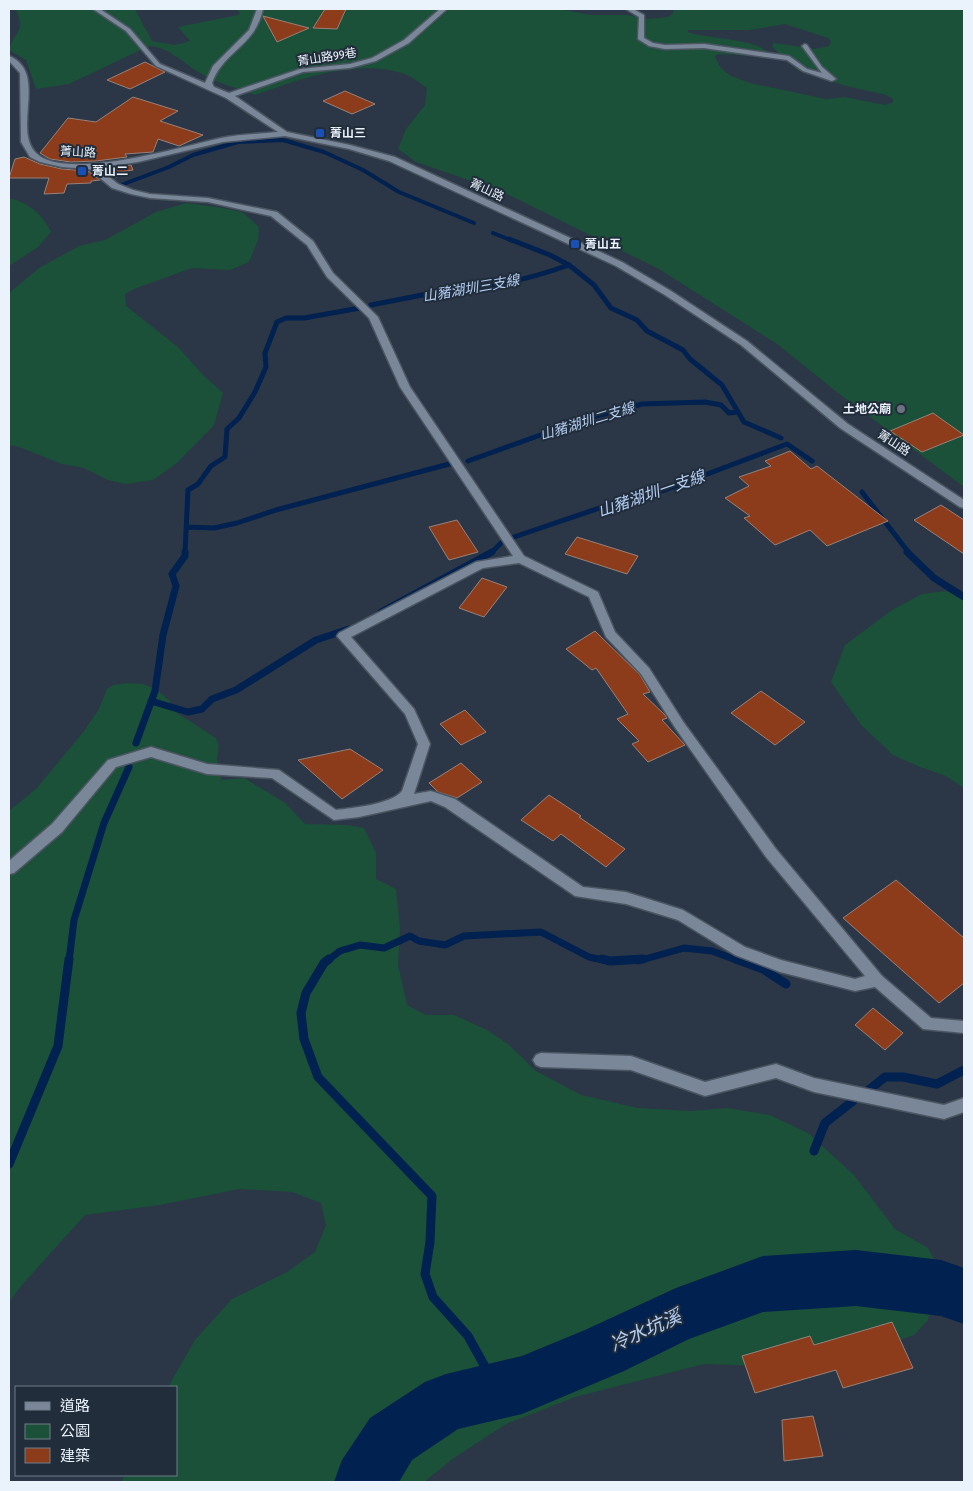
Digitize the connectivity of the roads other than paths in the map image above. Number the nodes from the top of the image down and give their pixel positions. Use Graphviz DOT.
graph roads {
  1 [pos="96,9"];
  2 [pos="260,9"];
  3 [pos="444,9"];
  4 [pos="629,9"];
  5 [pos="804,46"];
  6 [pos="9,58"];
  7 [pos="211,88"];
  8 [pos="229,96"];
  9 [pos="285,134"];
  10 [pos="91,167"];
  11 [pos="964,505"];
  12 [pos="520,559"];
  13 [pos="402,801"];
  14 [pos="9,869"];
  15 [pos="876,980"];
  16 [pos="964,1027"];
  17 [pos="540,1060"];
  18 [pos="964,1105"];
  1 -- 7 [label="street"];
  2 -- 7 [label="street"];
  3 -- 8 [label="street, 菁山路99巷"];
  4 -- 5 [label="street"];
  6 -- 10 [label="street, 菁山路"];
  7 -- 8 [label="street"];
  8 -- 9 [label="street"];
  9 -- 10 [label="street, 菁山路"];
  9 -- 11 [label="street, 菁山路"];
  10 -- 12 [label="street"];
  12 -- 13 [label="street"];
  12 -- 15 [label="street"];
  13 -- 14 [label="street"];
  13 -- 15 [label="street"];
  15 -- 16 [label="street"];
  17 -- 18 [label="street"];
}
